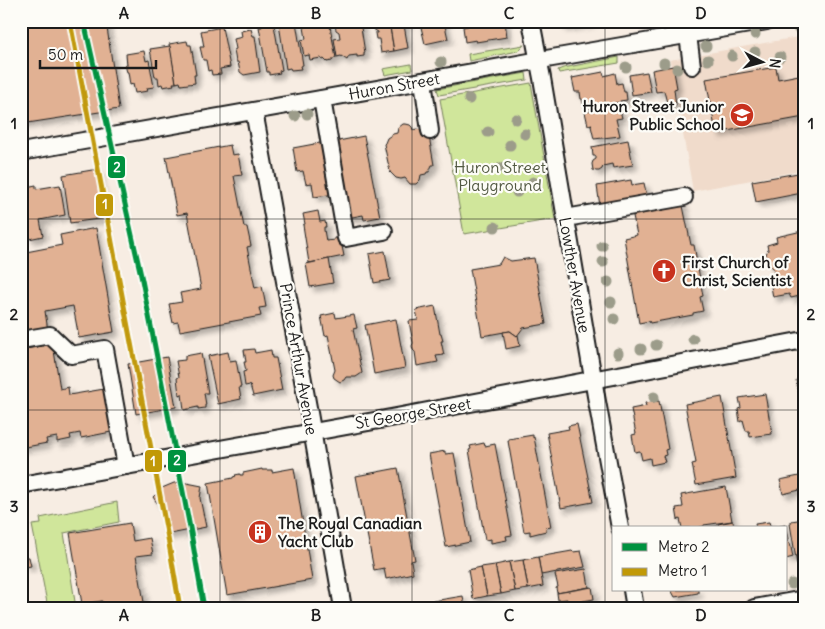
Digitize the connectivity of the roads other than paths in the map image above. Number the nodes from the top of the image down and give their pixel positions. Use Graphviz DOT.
graph roads {
  1 [pos="531,21"];
  2 [pos="767,21"];
  3 [pos="688,35"];
  4 [pos="538,60"];
  5 [pos="692,66"];
  6 [pos="423,81"];
  7 [pos="322,99"];
  8 [pos="254,111"];
  9 [pos="430,131"];
  10 [pos="21,152"];
  11 [pos="684,197"];
  12 [pos="566,218"];
  13 [pos="384,231"];
  14 [pos="21,340"];
  15 [pos="804,340"];
  16 [pos="593,379"];
  17 [pos="312,432"];
  18 [pos="126,466"];
  19 [pos="21,485"];
  20 [pos="620,526"];
  21 [pos="632,592"];
  22 [pos="804,599"];
  23 [pos="343,608"];
  24 [pos="635,608"];
  25 [pos="754,608"];
  1 -- 4 [label="street, Lowther Avenue"];
  2 -- 3 [label="street, Huron Street"];
  3 -- 4 [label="street, Huron Street"];
  3 -- 5 [label="street"];
  4 -- 6 [label="street, Huron Street"];
  4 -- 12 [label="street, Lowther Avenue"];
  6 -- 7 [label="street, Huron Street"];
  6 -- 9 [label="street"];
  7 -- 8 [label="street, Huron Street"];
  7 -- 13 [label="street"];
  8 -- 10 [label="street, Huron Street"];
  8 -- 17 [label="street, Prince Arthur Avenue"];
  11 -- 12 [label="street"];
  12 -- 16 [label="street, Lowther Avenue"];
  14 -- 18 [label="street"];
  15 -- 16 [label="street, St George Street"];
  16 -- 17 [label="street, St George Street"];
  16 -- 20 [label="street, Lowther Avenue"];
  17 -- 18 [label="street, St George Street"];
  17 -- 23 [label="street, Prince Arthur Avenue"];
  18 -- 19 [label="street, St George Street"];
  21 -- 24 [label="street"];
  22 -- 25 [label="street"];
}
